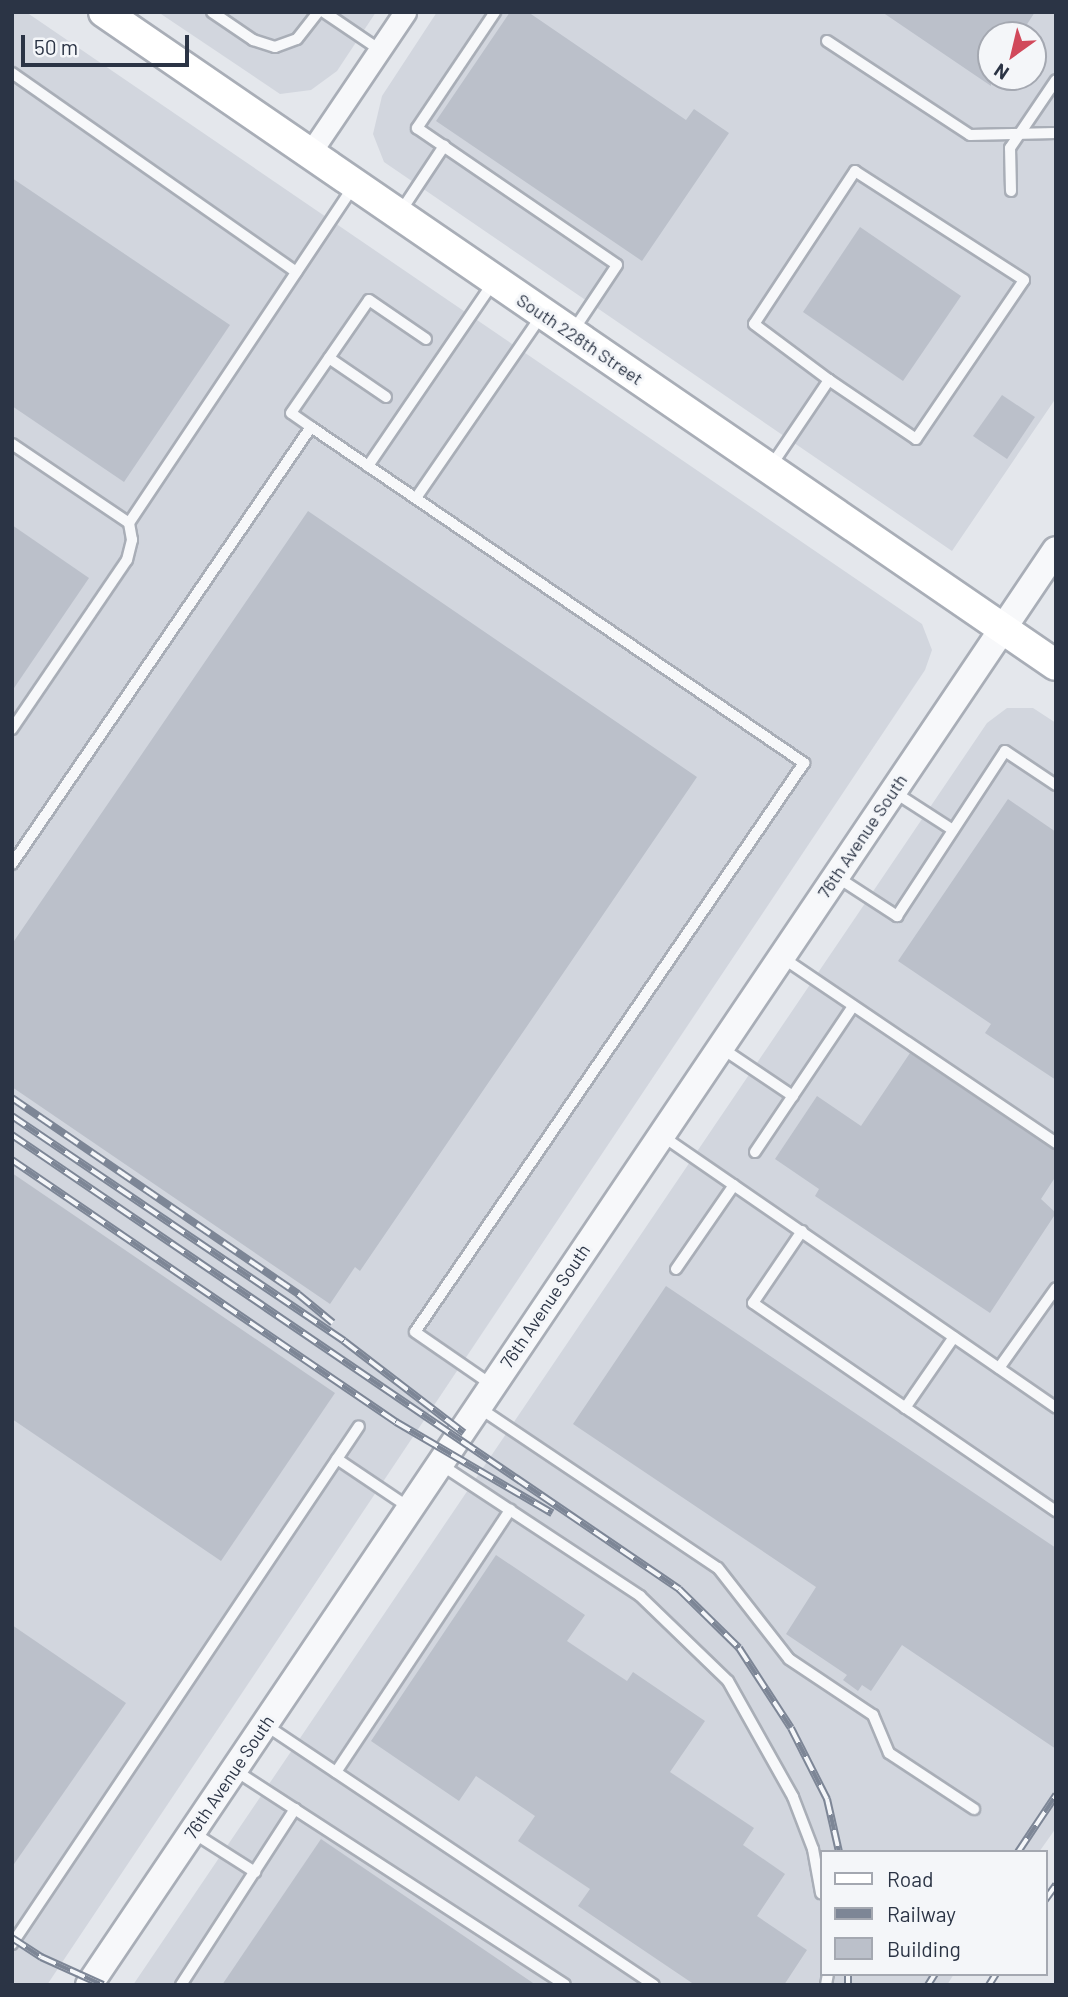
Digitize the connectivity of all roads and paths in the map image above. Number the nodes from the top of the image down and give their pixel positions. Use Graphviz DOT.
graph roads {
  1 [pos="104,12"];
  2 [pos="212,12"];
  3 [pos="318,12"];
  4 [pos="324,12"];
  5 [pos="405,12"];
  6 [pos="495,12"];
  7 [pos="827,41"];
  8 [pos="380,50"];
  9 [pos="12,73"];
  10 [pos="1056,80"];
  11 [pos="1056,133"];
  12 [pos="1019,135"];
  13 [pos="444,146"];
  14 [pos="310,153"];
  15 [pos="355,184"];
  16 [pos="1012,191"];
  17 [pos="398,214"];
  18 [pos="296,272"];
  19 [pos="495,281"];
  20 [pos="542,313"];
  21 [pos="571,333"];
  22 [pos="426,339"];
  23 [pos="329,358"];
  24 [pos="830,380"];
  25 [pos="386,397"];
  26 [pos="311,427"];
  27 [pos="12,444"];
  28 [pos="368,466"];
  29 [pos="769,469"];
  30 [pos="416,498"];
  31 [pos="129,523"];
  32 [pos="1056,550"];
  33 [pos="1002,628"];
  34 [pos="1056,665"];
  35 [pos="12,729"];
  36 [pos="1056,785"];
  37 [pos="892,791"];
  38 [pos="953,830"];
  39 [pos="12,864"];
  40 [pos="835,876"];
  41 [pos="780,957"];
  42 [pos="853,1006"];
  43 [pos="720,1047"];
  44 [pos="793,1096"];
  45 [pos="661,1135"];
  46 [pos="1056,1143"];
  47 [pos="755,1152"];
  48 [pos="734,1185"];
  49 [pos="802,1231"];
  50 [pos="676,1269"];
  51 [pos="1056,1288"];
  52 [pos="954,1337"];
  53 [pos="999,1368"];
  54 [pos="485,1396"];
  55 [pos="1056,1407"];
  56 [pos="905,1408"];
  57 [pos="359,1426"];
  58 [pos="337,1459"];
  59 [pos="440,1464"];
  60 [pos="410,1508"];
  61 [pos="510,1510"];
  62 [pos="1056,1511"];
  63 [pos="264,1724"];
  64 [pos="234,1770"];
  65 [pos="336,1772"];
  66 [pos="295,1809"];
  67 [pos="974,1809"];
  68 [pos="192,1832"];
  69 [pos="254,1872"];
  70 [pos="820,1888"];
  71 [pos="12,1944"];
  72 [pos="89,1985"];
  73 [pos="181,1985"];
  74 [pos="565,1985"];
  75 [pos="654,1985"];
  1 -- 14 [label="main road, South 228th Street"];
  2 -- 3 [label="lane"];
  4 -- 8 [label="lane"];
  5 -- 8 [label="street"];
  6 -- 13 [label="lane"];
  7 -- 12 [label="lane"];
  8 -- 14 [label="street"];
  9 -- 18 [label="lane"];
  10 -- 12 [label="lane"];
  11 -- 12 [label="lane"];
  12 -- 16 [label="lane"];
  13 -- 17 [label="lane"];
  13 -- 21 [label="lane"];
  14 -- 15 [label="main road, South 228th Street"];
  15 -- 17 [label="main road, South 228th Street"];
  15 -- 18 [label="lane"];
  17 -- 19 [label="main road, South 228th Street"];
  18 -- 31 [label="lane"];
  19 -- 20 [label="main road, South 228th Street"];
  19 -- 28 [label="lane"];
  20 -- 21 [label="main road, South 228th Street"];
  20 -- 30 [label="lane"];
  21 -- 29 [label="main road, South 228th Street"];
  22 -- 23 [label="lane"];
  23 -- 25 [label="lane"];
  23 -- 26 [label="lane"];
  24 -- 24 [label="lane"];
  24 -- 29 [label="lane"];
  26 -- 28 [label="lane"];
  26 -- 39 [label="lane"];
  27 -- 31 [label="lane"];
  28 -- 30 [label="lane"];
  29 -- 33 [label="main road, South 228th Street"];
  30 -- 54 [label="lane"];
  31 -- 35 [label="lane"];
  32 -- 33 [label="street, 76th Avenue South"];
  33 -- 34 [label="main road, South 228th Street"];
  33 -- 37 [label="street, 76th Avenue South"];
  36 -- 38 [label="lane"];
  37 -- 38 [label="lane"];
  37 -- 40 [label="street, 76th Avenue South"];
  38 -- 40 [label="lane"];
  40 -- 41 [label="street, 76th Avenue South"];
  41 -- 42 [label="lane"];
  41 -- 43 [label="street, 76th Avenue South"];
  42 -- 44 [label="lane"];
  42 -- 46 [label="lane"];
  43 -- 44 [label="lane"];
  43 -- 45 [label="street, 76th Avenue South"];
  44 -- 47 [label="lane"];
  45 -- 48 [label="lane"];
  45 -- 54 [label="street, 76th Avenue South"];
  48 -- 49 [label="lane"];
  48 -- 50 [label="lane"];
  49 -- 52 [label="lane"];
  49 -- 56 [label="lane"];
  51 -- 53 [label="lane"];
  52 -- 53 [label="lane"];
  52 -- 56 [label="lane"];
  53 -- 55 [label="lane"];
  54 -- 59 [label="street, 76th Avenue South"];
  54 -- 67 [label="lane"];
  56 -- 62 [label="lane"];
  57 -- 58 [label="lane"];
  58 -- 60 [label="lane"];
  58 -- 71 [label="lane"];
  59 -- 60 [label="street, 76th Avenue South"];
  59 -- 61 [label="lane"];
  60 -- 63 [label="street, 76th Avenue South"];
  61 -- 65 [label="lane"];
  61 -- 70 [label="lane"];
  63 -- 64 [label="street, 76th Avenue South"];
  63 -- 65 [label="lane"];
  64 -- 66 [label="lane"];
  64 -- 68 [label="street, 76th Avenue South"];
  65 -- 75 [label="lane"];
  66 -- 69 [label="lane"];
  66 -- 74 [label="lane"];
  68 -- 69 [label="lane"];
  68 -- 72 [label="street, 76th Avenue South"];
  69 -- 73 [label="lane"];
}
